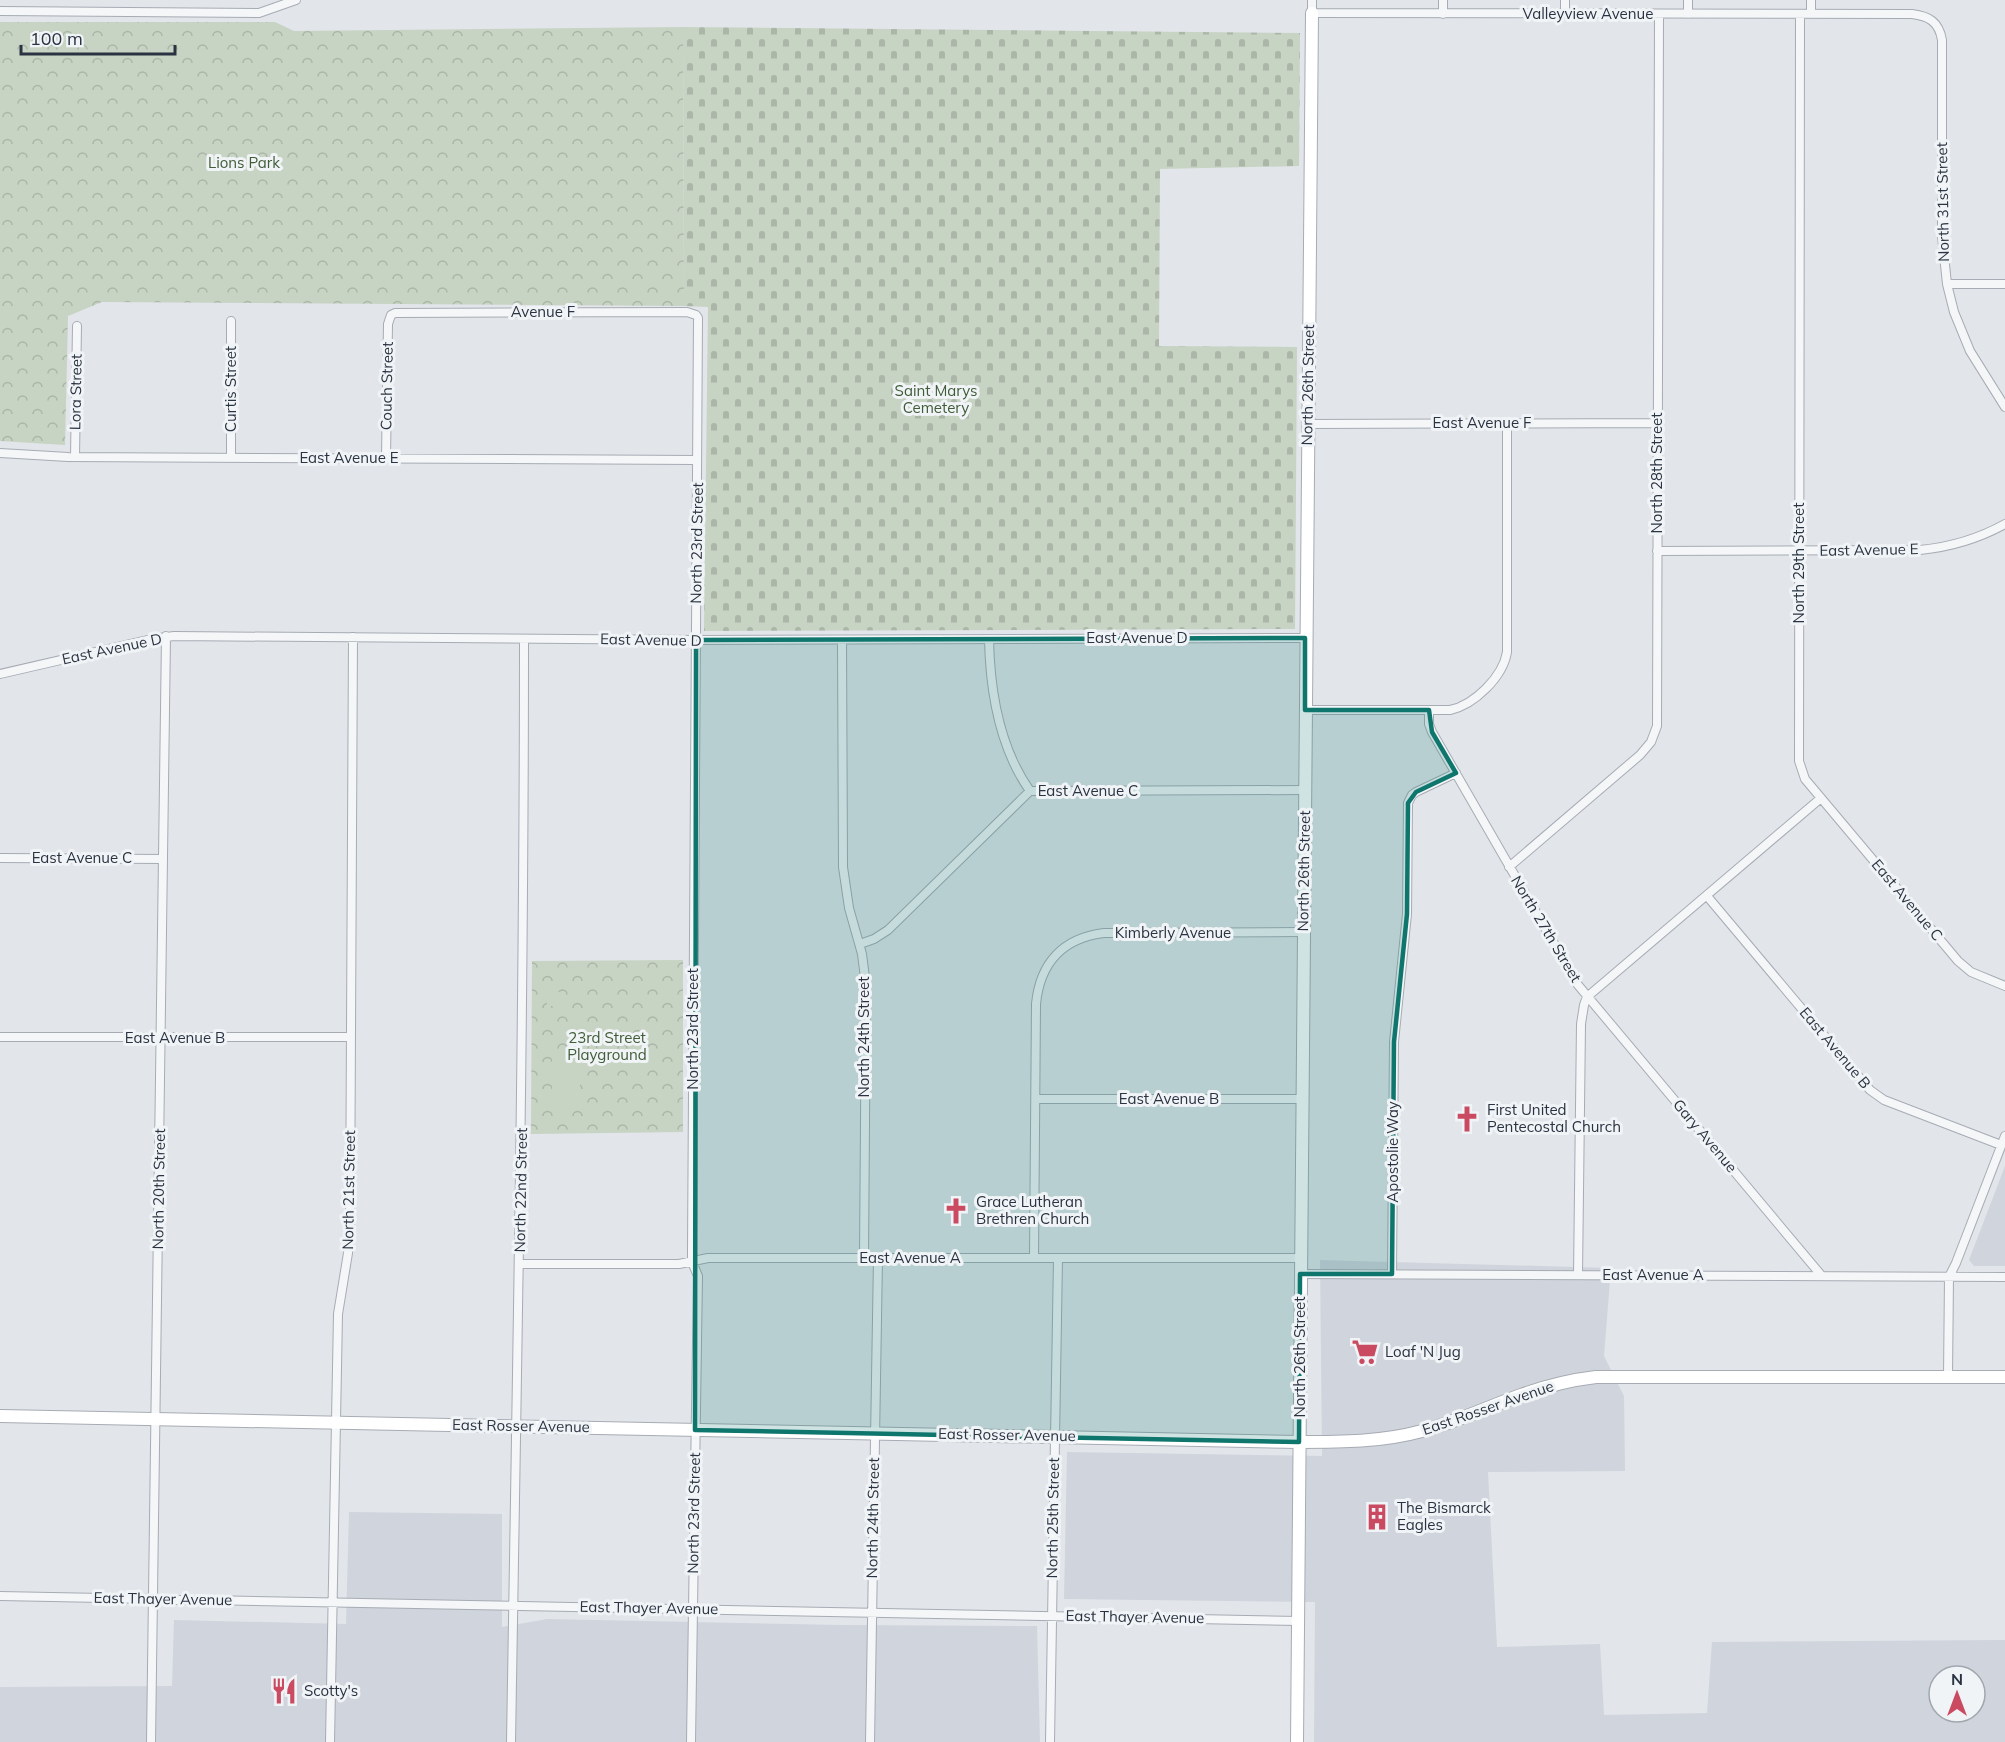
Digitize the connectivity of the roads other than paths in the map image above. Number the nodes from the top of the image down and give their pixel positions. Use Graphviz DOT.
graph roads {
  1 [pos="296,0"];
  2 [pos="1312,0"];
  3 [pos="1443,0"];
  4 [pos="1565,0"];
  5 [pos="1688,0"];
  6 [pos="1811,0"];
  7 [pos="0,11"];
  8 [pos="1312,13"];
  9 [pos="1443,14"];
  10 [pos="1565,14"];
  11 [pos="1659,14"];
  12 [pos="1688,14"];
  13 [pos="1800,14"];
  14 [pos="1811,14"];
  15 [pos="1935,21"];
  16 [pos="1947,284"];
  17 [pos="2005,284"];
  18 [pos="391,315"];
  19 [pos="696,315"];
  20 [pos="231,321"];
  21 [pos="77,326"];
  22 [pos="2005,407"];
  23 [pos="1507,423"];
  24 [pos="1657,423"];
  25 [pos="1307,424"];
  26 [pos="0,453"];
  27 [pos="75,457"];
  28 [pos="231,458"];
  29 [pos="386,458"];
  30 [pos="697,460"];
  31 [pos="2005,524"];
  32 [pos="1658,551"];
  33 [pos="1799,551"];
  34 [pos="166,636"];
  35 [pos="353,637"];
  36 [pos="1305,638"];
  37 [pos="524,639"];
  38 [pos="989,639"];
  39 [pos="696,640"];
  40 [pos="842,640"];
  41 [pos="0,674"];
  42 [pos="1305,710"];
  43 [pos="1429,710"];
  44 [pos="1456,773"];
  45 [pos="1305,790"];
  46 [pos="1030,791"];
  47 [pos="1821,798"];
  48 [pos="0,858"];
  49 [pos="163,859"];
  50 [pos="1509,867"];
  51 [pos="1707,896"];
  52 [pos="1304,932"];
  53 [pos="860,944"];
  54 [pos="2005,986"];
  55 [pos="1587,997"];
  56 [pos="0,1037"];
  57 [pos="161,1037"];
  58 [pos="350,1037"];
  59 [pos="1036,1099"];
  60 [pos="1302,1099"];
  61 [pos="2005,1136"];
  62 [pos="2001,1145"];
  63 [pos="864,1258"];
  64 [pos="878,1258"];
  65 [pos="1034,1258"];
  66 [pos="1058,1258"];
  67 [pos="1300,1258"];
  68 [pos="692,1262"];
  69 [pos="520,1264"];
  70 [pos="1300,1274"];
  71 [pos="1392,1274"];
  72 [pos="1578,1275"];
  73 [pos="1821,1275"];
  74 [pos="1949,1277"];
  75 [pos="2005,1277"];
  76 [pos="1948,1377"];
  77 [pos="2005,1377"];
  78 [pos="0,1416"];
  79 [pos="156,1419"];
  80 [pos="335,1423"];
  81 [pos="515,1426"];
  82 [pos="695,1430"];
  83 [pos="875,1433"];
  84 [pos="1054,1437"];
  85 [pos="1299,1442"];
  86 [pos="0,1596"];
  87 [pos="154,1599"];
  88 [pos="333,1602"];
  89 [pos="513,1605"];
  90 [pos="693,1610"];
  91 [pos="872,1612"];
  92 [pos="1052,1615"];
  93 [pos="1298,1621"];
  94 [pos="151,1742"];
  95 [pos="330,1742"];
  96 [pos="511,1742"];
  97 [pos="690,1742"];
  98 [pos="870,1742"];
  99 [pos="1050,1742"];
  100 [pos="1297,1742"];
  1 -- 7 [label="street"];
  2 -- 8 [label="street, North 26th Street"];
  3 -- 9 [label="street"];
  4 -- 10 [label="street"];
  5 -- 12 [label="street"];
  6 -- 14 [label="street"];
  8 -- 9 [label="street, Valleyview Avenue"];
  8 -- 25 [label="street, North 26th Street"];
  9 -- 10 [label="street, Valleyview Avenue"];
  10 -- 11 [label="street, Valleyview Avenue"];
  11 -- 12 [label="street, Valleyview Avenue"];
  11 -- 24 [label="street, North 28th Street"];
  12 -- 13 [label="street, Valleyview Avenue"];
  13 -- 14 [label="street, Valleyview Avenue"];
  13 -- 33 [label="street, North 29th Street"];
  14 -- 15 [label="street, Valleyview Avenue"];
  15 -- 16 [label="street, North 31st Street"];
  16 -- 17 [label="street"];
  16 -- 22 [label="street, North 31st Street"];
  18 -- 19 [label="street, Avenue F"];
  18 -- 29 [label="street, Couch Street"];
  19 -- 30 [label="street, North 23rd Street"];
  20 -- 28 [label="street, Curtis Street"];
  21 -- 27 [label="street, Lora Street"];
  23 -- 24 [label="street, East Avenue F"];
  23 -- 25 [label="street, East Avenue F"];
  23 -- 43 [label="street"];
  24 -- 32 [label="street, North 28th Street"];
  25 -- 36 [label="street, North 26th Street"];
  26 -- 27 [label="street, East Avenue E"];
  27 -- 28 [label="street, East Avenue E"];
  28 -- 29 [label="street, East Avenue E"];
  29 -- 30 [label="street, East Avenue E"];
  30 -- 39 [label="street, North 23rd Street"];
  31 -- 33 [label="street, East Avenue E"];
  32 -- 33 [label="street, East Avenue E"];
  32 -- 50 [label="street, North 28th Street"];
  33 -- 47 [label="street, North 29th Street"];
  34 -- 35 [label="street, East Avenue D"];
  34 -- 41 [label="street, East Avenue D"];
  34 -- 49 [label="street, North 20th Street"];
  35 -- 37 [label="street, East Avenue D"];
  35 -- 58 [label="street, North 21st Street"];
  36 -- 38 [label="street, East Avenue D"];
  36 -- 42 [label="street, North 26th Street"];
  37 -- 39 [label="street, East Avenue D"];
  37 -- 69 [label="street, North 22nd Street"];
  38 -- 40 [label="street, East Avenue D"];
  38 -- 46 [label="street"];
  39 -- 40 [label="street, East Avenue D"];
  39 -- 68 [label="street, North 23rd Street"];
  40 -- 53 [label="street, North 24th Street"];
  42 -- 43 [label="street"];
  42 -- 45 [label="street, North 26th Street"];
  43 -- 44 [label="street, North 27th Street"];
  44 -- 50 [label="street, North 27th Street"];
  44 -- 71 [label="street, Apostolie Way"];
  45 -- 46 [label="street, East Avenue C"];
  45 -- 52 [label="street, North 26th Street"];
  46 -- 53 [label="street, East Avenue C"];
  47 -- 51 [label="street"];
  47 -- 54 [label="street, East Avenue C"];
  48 -- 49 [label="street, East Avenue C"];
  49 -- 57 [label="street, North 20th Street"];
  50 -- 55 [label="street, North 27th Street"];
  51 -- 55 [label="street"];
  51 -- 62 [label="street, East Avenue B"];
  52 -- 59 [label="street, Kimberly Avenue"];
  52 -- 60 [label="street, North 26th Street"];
  53 -- 63 [label="street, North 24th Street"];
  55 -- 72 [label="street, North 27th Street"];
  55 -- 73 [label="street, Gary Avenue"];
  56 -- 57 [label="street, East Avenue B"];
  57 -- 58 [label="street, East Avenue B"];
  57 -- 79 [label="street, North 20th Street"];
  58 -- 80 [label="street, North 21st Street"];
  59 -- 60 [label="street, East Avenue B"];
  59 -- 65 [label="street"];
  60 -- 67 [label="street, North 26th Street"];
  61 -- 62 [label="street"];
  62 -- 74 [label="street"];
  63 -- 64 [label="street, East Avenue A"];
  63 -- 68 [label="street, East Avenue A"];
  64 -- 65 [label="street, East Avenue A"];
  64 -- 83 [label="street, North 24th Street"];
  65 -- 66 [label="street, East Avenue A"];
  66 -- 67 [label="street, East Avenue A"];
  66 -- 84 [label="street, North 25th Street"];
  67 -- 70 [label="street, North 26th Street"];
  68 -- 69 [label="street, East Avenue A"];
  68 -- 82 [label="street, North 23rd Street"];
  69 -- 81 [label="street, North 22nd Street"];
  70 -- 71 [label="street, East Avenue A"];
  70 -- 85 [label="street, North 26th Street"];
  71 -- 72 [label="street, East Avenue A"];
  72 -- 73 [label="street, East Avenue A"];
  73 -- 74 [label="street, East Avenue A"];
  74 -- 75 [label="street, East Avenue A"];
  74 -- 76 [label="street"];
  76 -- 77 [label="street, East Rosser Avenue"];
  76 -- 85 [label="street, East Rosser Avenue"];
  78 -- 79 [label="street, East Rosser Avenue"];
  79 -- 80 [label="street, East Rosser Avenue"];
  79 -- 87 [label="street, North 20th Street"];
  80 -- 81 [label="street, East Rosser Avenue"];
  80 -- 88 [label="street, North 21st Street"];
  81 -- 82 [label="street, East Rosser Avenue"];
  81 -- 89 [label="street, North 22nd Street"];
  82 -- 83 [label="street, East Rosser Avenue"];
  82 -- 90 [label="street, North 23rd Street"];
  83 -- 84 [label="street, East Rosser Avenue"];
  83 -- 91 [label="street, North 24th Street"];
  84 -- 85 [label="street, East Rosser Avenue"];
  84 -- 92 [label="street, North 25th Street"];
  85 -- 93 [label="street, North 26th Street"];
  86 -- 87 [label="street, East Thayer Avenue"];
  87 -- 88 [label="street, East Thayer Avenue"];
  87 -- 94 [label="street, North 20th Street"];
  88 -- 89 [label="street, East Thayer Avenue"];
  88 -- 95 [label="street, North 21st Street"];
  89 -- 90 [label="street, East Thayer Avenue"];
  89 -- 96 [label="street, North 22nd Street"];
  90 -- 91 [label="street, East Thayer Avenue"];
  90 -- 97 [label="street, North 23rd Street"];
  91 -- 92 [label="street, East Thayer Avenue"];
  91 -- 98 [label="street, North 24th Street"];
  92 -- 93 [label="street, East Thayer Avenue"];
  92 -- 99 [label="street, North 25th Street"];
  93 -- 100 [label="street, North 26th Street"];
}
